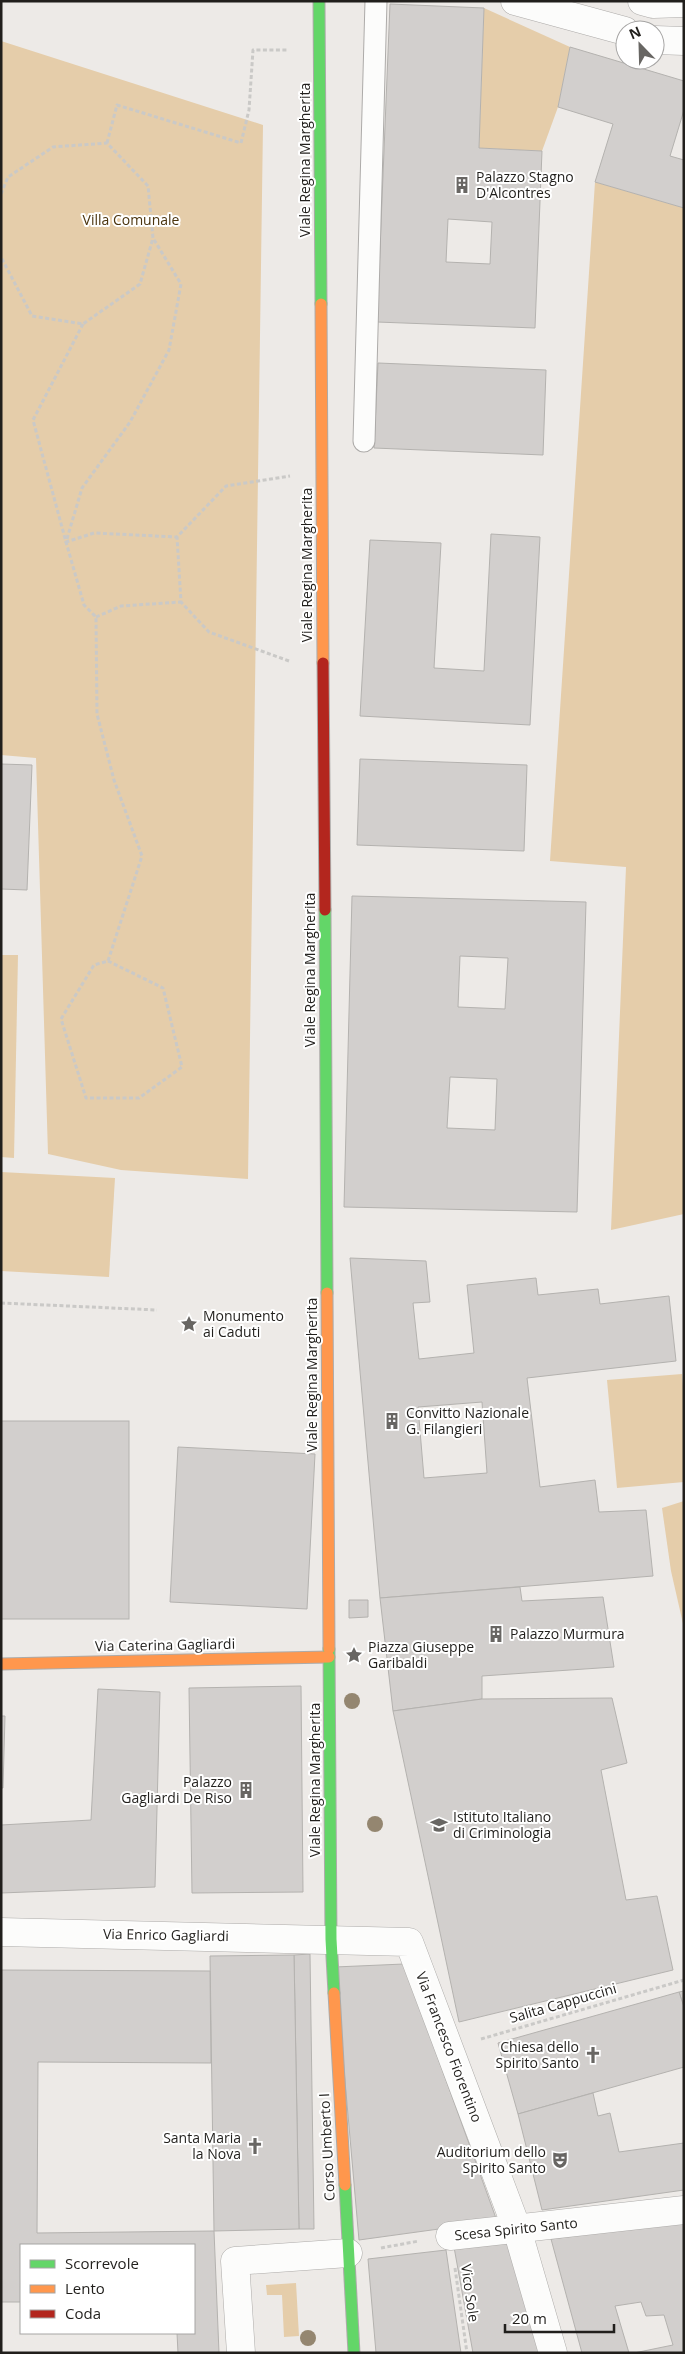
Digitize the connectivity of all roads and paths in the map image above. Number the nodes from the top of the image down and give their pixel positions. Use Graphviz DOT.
graph roads {
  1 [pos="319,1"];
  2 [pos="376,1"];
  3 [pos="515,1"];
  4 [pos="650,2"];
  5 [pos="684,3"];
  6 [pos="615,28"];
  7 [pos="665,40"];
  8 [pos="684,40"];
  9 [pos="296,50"];
  10 [pos="107,143"];
  11 [pos="1,194"];
  12 [pos="153,238"];
  13 [pos="1,257"];
  14 [pos="84,324"];
  15 [pos="364,441"];
  16 [pos="291,476"];
  17 [pos="177,537"];
  18 [pos="66,542"];
  19 [pos="181,602"];
  20 [pos="96,617"];
  21 [pos="289,661"];
  22 [pos="108,961"];
  23 [pos="1,1303"];
  24 [pos="157,1310"];
  25 [pos="329,1657"];
  26 [pos="1,1664"];
  27 [pos="1,1932"];
  28 [pos="331,1939"];
  29 [pos="684,1980"];
  30 [pos="449,2048"];
  31 [pos="684,2210"];
  32 [pos="517,2229"];
  33 [pos="450,2236"];
  34 [pos="348,2253"];
  35 [pos="241,2353"];
  36 [pos="354,2353"];
  37 [pos="467,2353"];
  38 [pos="553,2353"];
  1 -- 25 [label="street, Viale Regina Margherita"];
  2 -- 15 [label="lane"];
  3 -- 6 [label="street"];
  4 -- 5 [label="street"];
  7 -- 8 [label="street"];
  9 -- 10 [label="path"];
  10 -- 11 [label="path"];
  10 -- 12 [label="path"];
  12 -- 14 [label="path"];
  12 -- 18 [label="path"];
  13 -- 14 [label="path"];
  14 -- 18 [label="path"];
  16 -- 17 [label="path"];
  17 -- 18 [label="path"];
  17 -- 19 [label="path"];
  18 -- 20 [label="path"];
  19 -- 20 [label="path"];
  19 -- 21 [label="path"];
  20 -- 22 [label="path"];
  22 -- 22 [label="path"];
  23 -- 24 [label="path"];
  25 -- 26 [label="street, Via Caterina Gagliardi"];
  25 -- 28 [label="street, Viale Regina Margherita"];
  27 -- 28 [label="street, Via Enrico Gagliardi"];
  28 -- 30 [label="street, Via Francesco Fiorentino"];
  28 -- 34 [label="street, Corso Umberto I"];
  29 -- 30 [label="path, Salita Cappuccini"];
  30 -- 32 [label="street, Via Francesco Fiorentino"];
  31 -- 32 [label="street, Scesa Spirito Santo"];
  32 -- 33 [label="street, Scesa Spirito Santo"];
  32 -- 38 [label="street, Via Francesco Fiorentino"];
  33 -- 34 [label="path, Scesa Spirito Santo"];
  33 -- 37 [label="path, Vico Sole"];
  34 -- 35 [label="street"];
  34 -- 36 [label="street, Corso Umberto I"];
}
